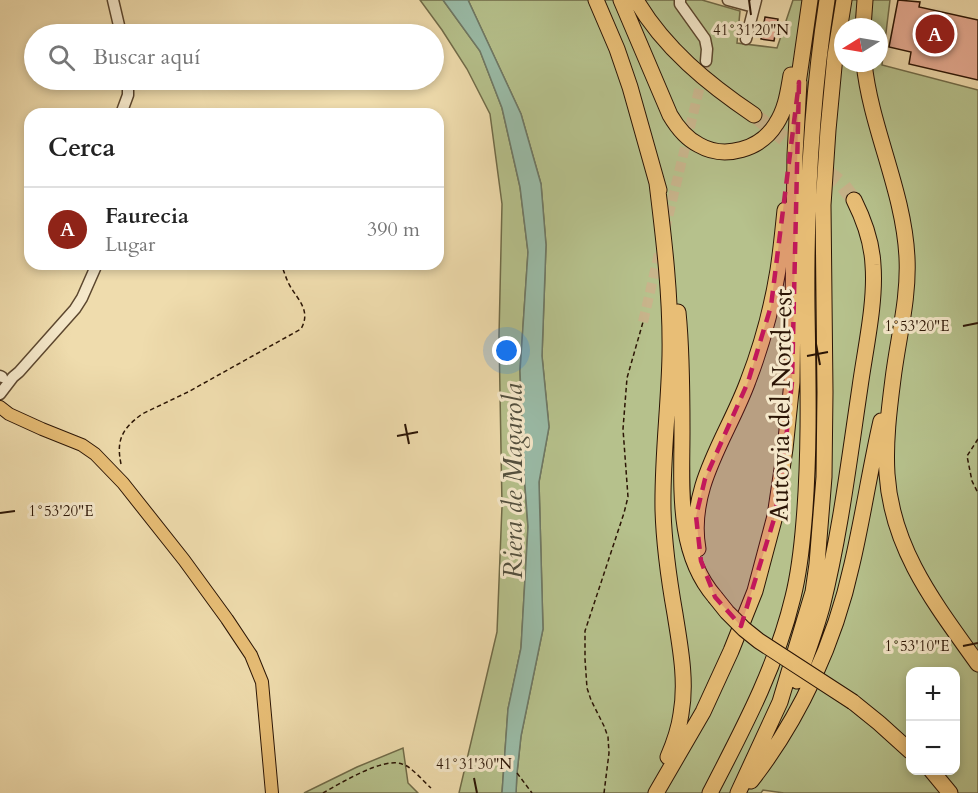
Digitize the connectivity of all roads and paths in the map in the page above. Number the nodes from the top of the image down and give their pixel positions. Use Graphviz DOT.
graph roads {
  1 [pos="113,0"];
  2 [pos="596,0"];
  3 [pos="621,0"];
  4 [pos="636,0"];
  5 [pos="680,0"];
  6 [pos="728,0"];
  7 [pos="810,0"];
  8 [pos="827,0"];
  9 [pos="844,0"];
  10 [pos="865,0"];
  11 [pos="755,4"];
  12 [pos="864,18"];
  13 [pos="119,24"];
  14 [pos="746,39"];
  15 [pos="706,61"];
  16 [pos="866,72"];
  17 [pos="799,82"];
  18 [pos="128,90"];
  19 [pos="123,108"];
  20 [pos="754,115"];
  21 [pos="657,183"];
  22 [pos="854,200"];
  23 [pos="94,270"];
  24 [pos="283,270"];
  25 [pos="643,322"];
  26 [pos="4,377"];
  27 [pos="893,378"];
  28 [pos="0,394"];
  29 [pos="0,407"];
  30 [pos="978,439"];
  31 [pos="123,483"];
  32 [pos="978,494"];
  33 [pos="715,597"];
  34 [pos="978,664"];
  35 [pos="906,747"];
  36 [pos="757,754"];
  37 [pos="516,773"];
  38 [pos="934,775"];
  39 [pos="431,788"];
  40 [pos="272,793"];
  41 [pos="323,793"];
  42 [pos="532,793"];
  43 [pos="604,793"];
  44 [pos="652,793"];
  45 [pos="656,793"];
  46 [pos="710,793"];
  47 [pos="740,793"];
  48 [pos="950,793"];
  1 -- 13 [label="street"];
  2 -- 21 [label="highway"];
  3 -- 7 [label="highway"];
  4 -- 20 [label="highway"];
  5 -- 15 [label="street"];
  6 -- 11 [label="street"];
  7 -- 17 [label="highway"];
  8 -- 46 [label="highway, Autovia del Nord-est"];
  9 -- 36 [label="highway, Autovia del Nord-est"];
  10 -- 12 [label="highway"];
  11 -- 14 [label="street"];
  16 -- 27 [label="highway"];
  17 -- 33 [label="highway"];
  17 -- 45 [label="highway"];
  18 -- 19 [label="street"];
  21 -- 33 [label="highway"];
  21 -- 44 [label="highway"];
  22 -- 36 [label="highway"];
  23 -- 26 [label="street"];
  24 -- 31 [label="path"];
  25 -- 43 [label="path"];
  26 -- 28 [label="street"];
  27 -- 34 [label="highway"];
  27 -- 47 [label="highway"];
  29 -- 31 [label="main road"];
  30 -- 32 [label="path"];
  31 -- 40 [label="main road"];
  33 -- 35 [label="highway, bridge"];
  36 -- 47 [label="highway, Autovia del Nord-est"];
  37 -- 42 [label="path"];
  38 -- 48 [label="highway"];
  39 -- 41 [label="path"];
}
